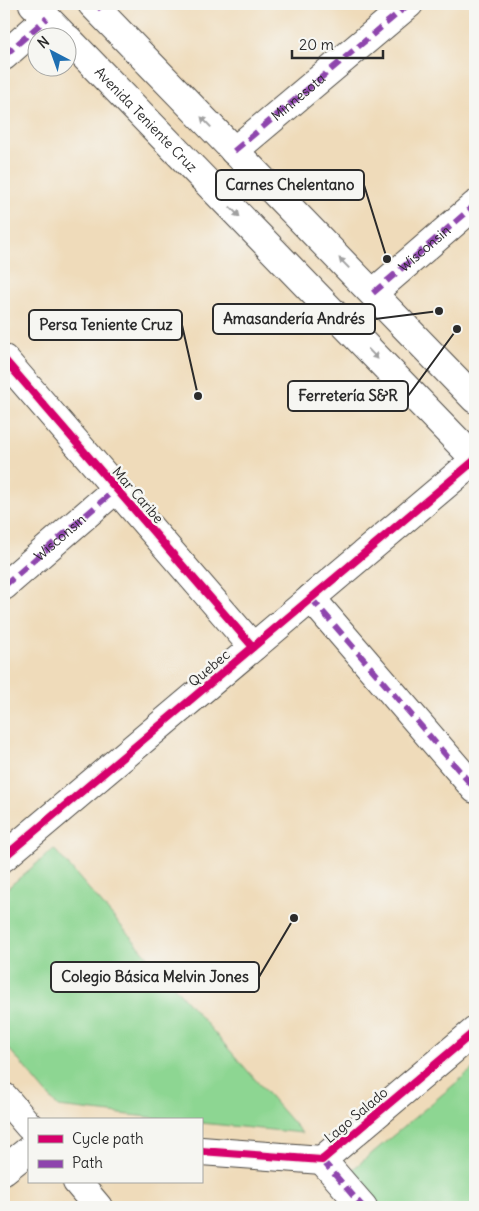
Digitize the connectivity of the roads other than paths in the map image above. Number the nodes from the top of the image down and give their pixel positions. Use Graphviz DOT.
graph roads {
  1 [pos="408,4"];
  2 [pos="97,5"];
  3 [pos="40,11"];
  4 [pos="57,28"];
  5 [pos="78,49"];
  6 [pos="4,56"];
  7 [pos="234,151"];
  8 [pos="475,205"];
  9 [pos="373,293"];
  10 [pos="4,359"];
  11 [pos="475,399"];
  12 [pos="475,460"];
  13 [pos="116,489"];
  14 [pos="4,586"];
  15 [pos="311,598"];
  16 [pos="253,647"];
  17 [pos="475,789"];
  18 [pos="4,857"];
  19 [pos="475,1031"];
  20 [pos="4,1098"];
  21 [pos="28,1125"];
  22 [pos="28,1151"];
  23 [pos="202,1151"];
  24 [pos="322,1160"];
  25 [pos="4,1170"];
  26 [pos="79,1184"];
  27 [pos="98,1207"];
  28 [pos="363,1207"];
  1 -- 7 [label="street, Minnesota"];
  7 -- 2 [label="street, one-way"];
  3 -- 4 [label="street, Avenida Teniente Cruz"];
  3 -- 6 [label="street"];
  5 -- 12 [label="street, Avenida Teniente Cruz, one-way"];
  9 -- 7 [label="street, one-way"];
  8 -- 9 [label="street, Wisconsin"];
  9 -- 11 [label="street"];
  10 -- 13 [label="street, Mar Caribe"];
  12 -- 15 [label="street, Quebec"];
  13 -- 14 [label="street, Wisconsin"];
  13 -- 16 [label="street, Mar Caribe"];
  15 -- 16 [label="street, Quebec"];
  15 -- 17 [label="street"];
  16 -- 18 [label="street, Quebec"];
  19 -- 24 [label="street, Lago Salado"];
  20 -- 21 [label="street"];
  22 -- 25 [label="street"];
  23 -- 24 [label="street, Lago Salado"];
  24 -- 28 [label="street"];
  26 -- 27 [label="street"];
}
